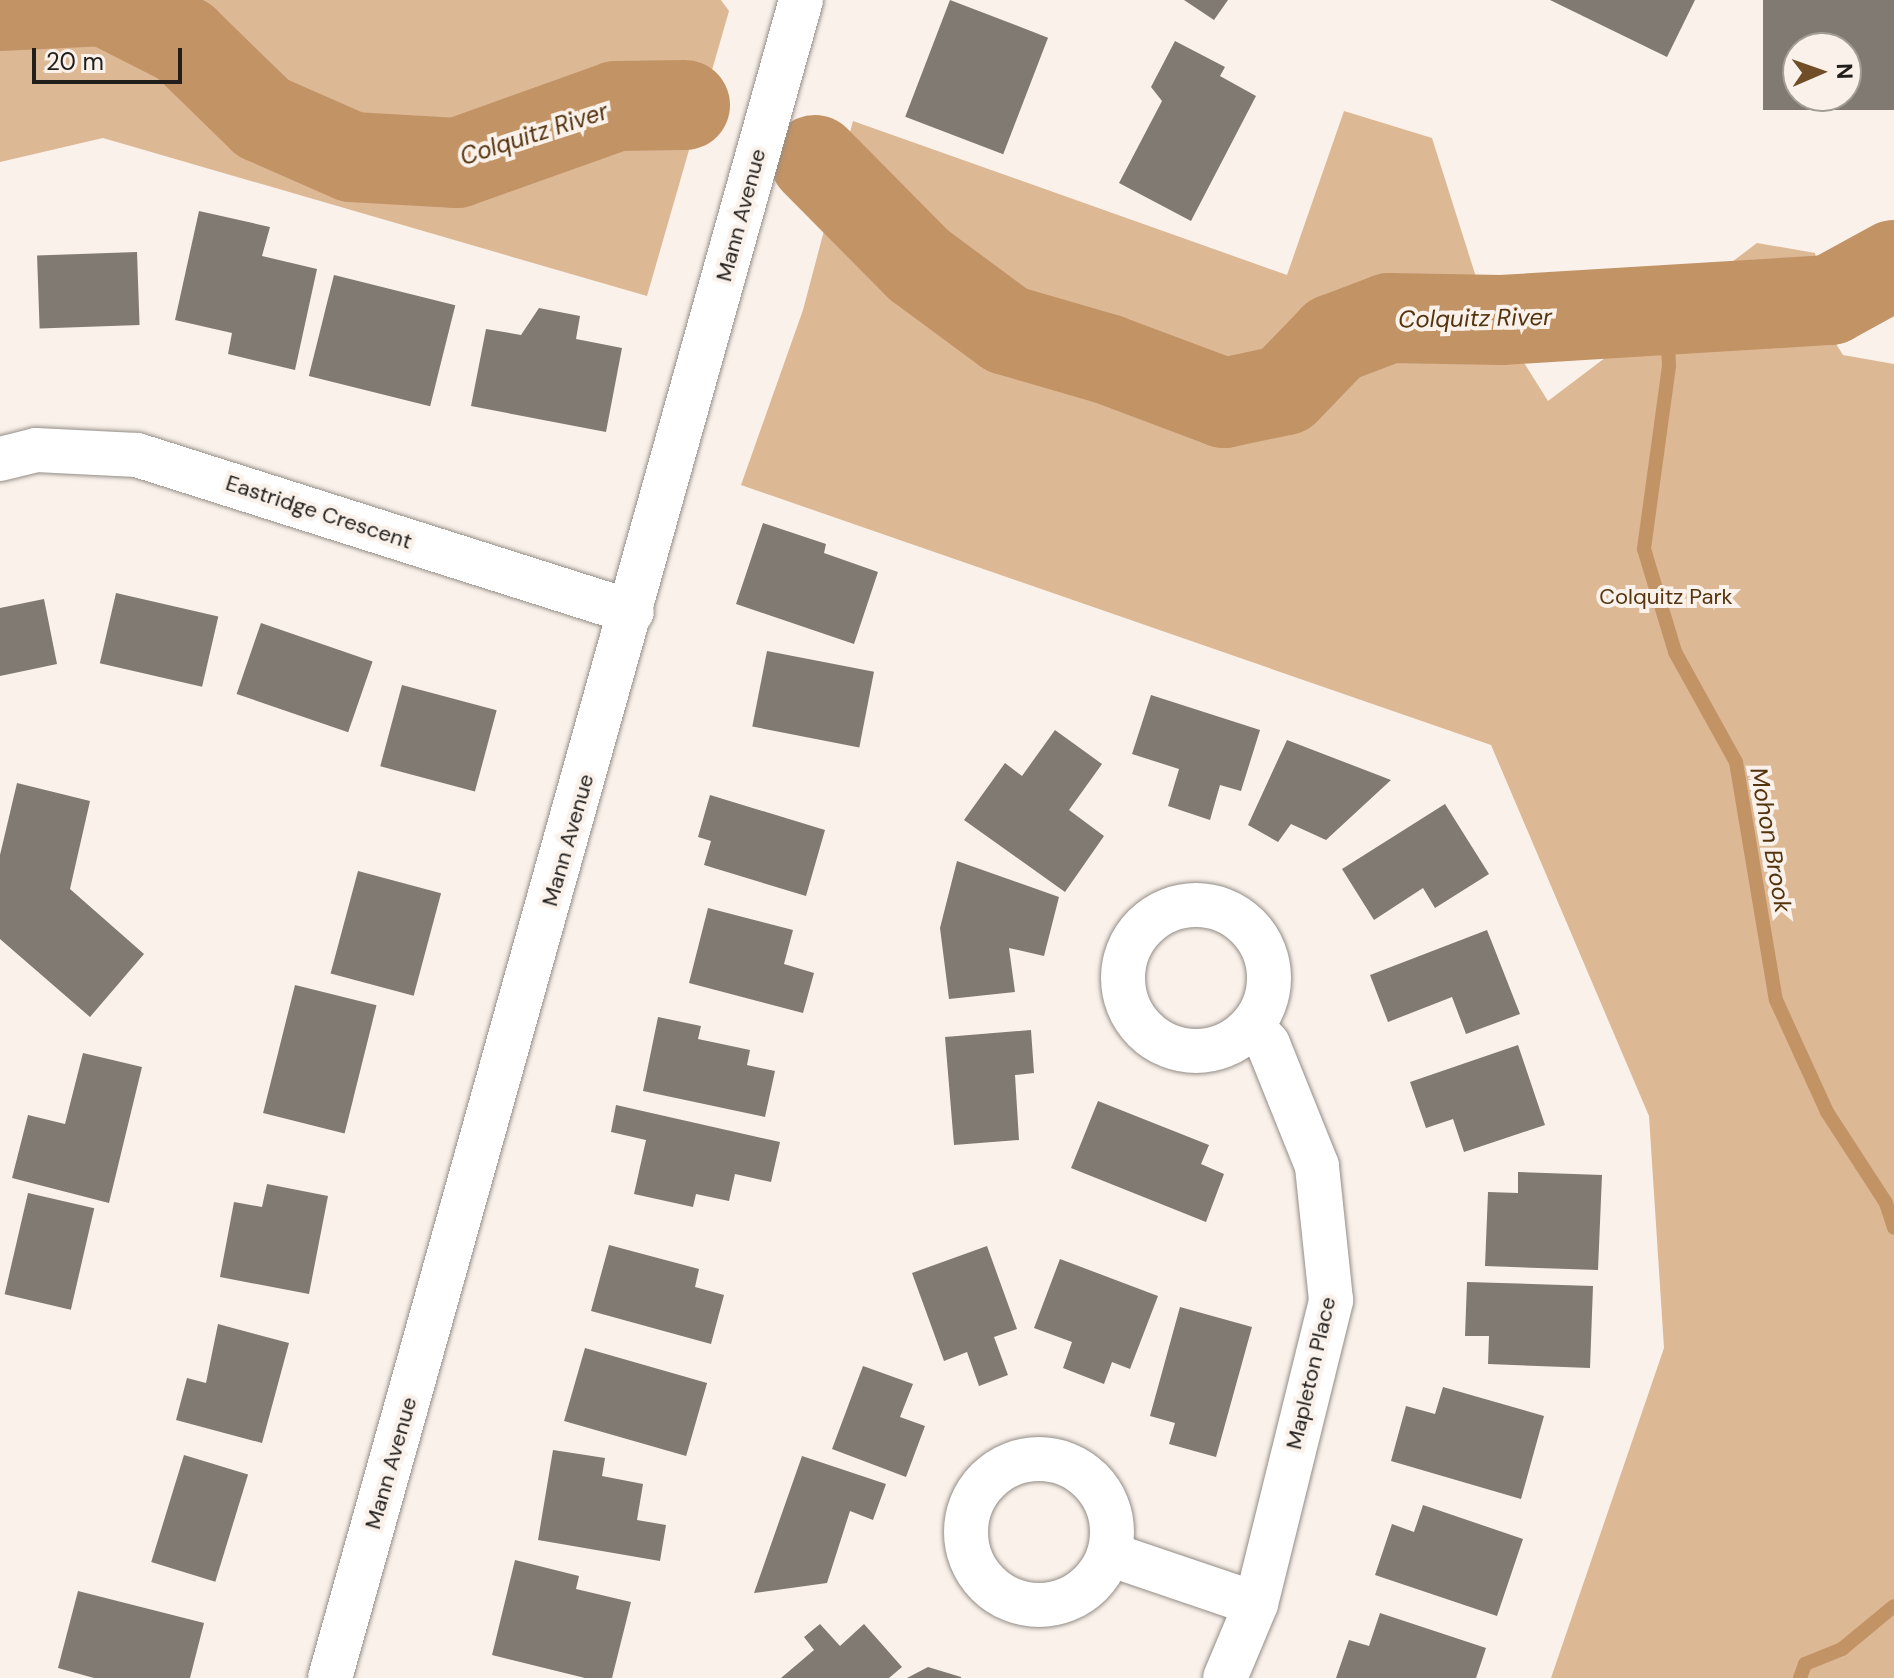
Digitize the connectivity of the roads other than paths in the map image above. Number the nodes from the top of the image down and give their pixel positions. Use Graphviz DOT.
graph roads {
  1 [pos="801,0"];
  2 [pos="0,459"];
  3 [pos="632,612"];
  4 [pos="1252,1026"];
  5 [pos="1109,1554"];
  6 [pos="1256,1604"];
  7 [pos="330,1678"];
  8 [pos="1225,1678"];
  1 -- 3 [label="main road, Mann Avenue"];
  2 -- 3 [label="main road, Eastridge Crescent"];
  3 -- 7 [label="main road, Mann Avenue"];
  4 -- 6 [label="main road, Mapleton Place"];
  5 -- 6 [label="main road"];
  6 -- 8 [label="main road, Mapleton Place"];
}
